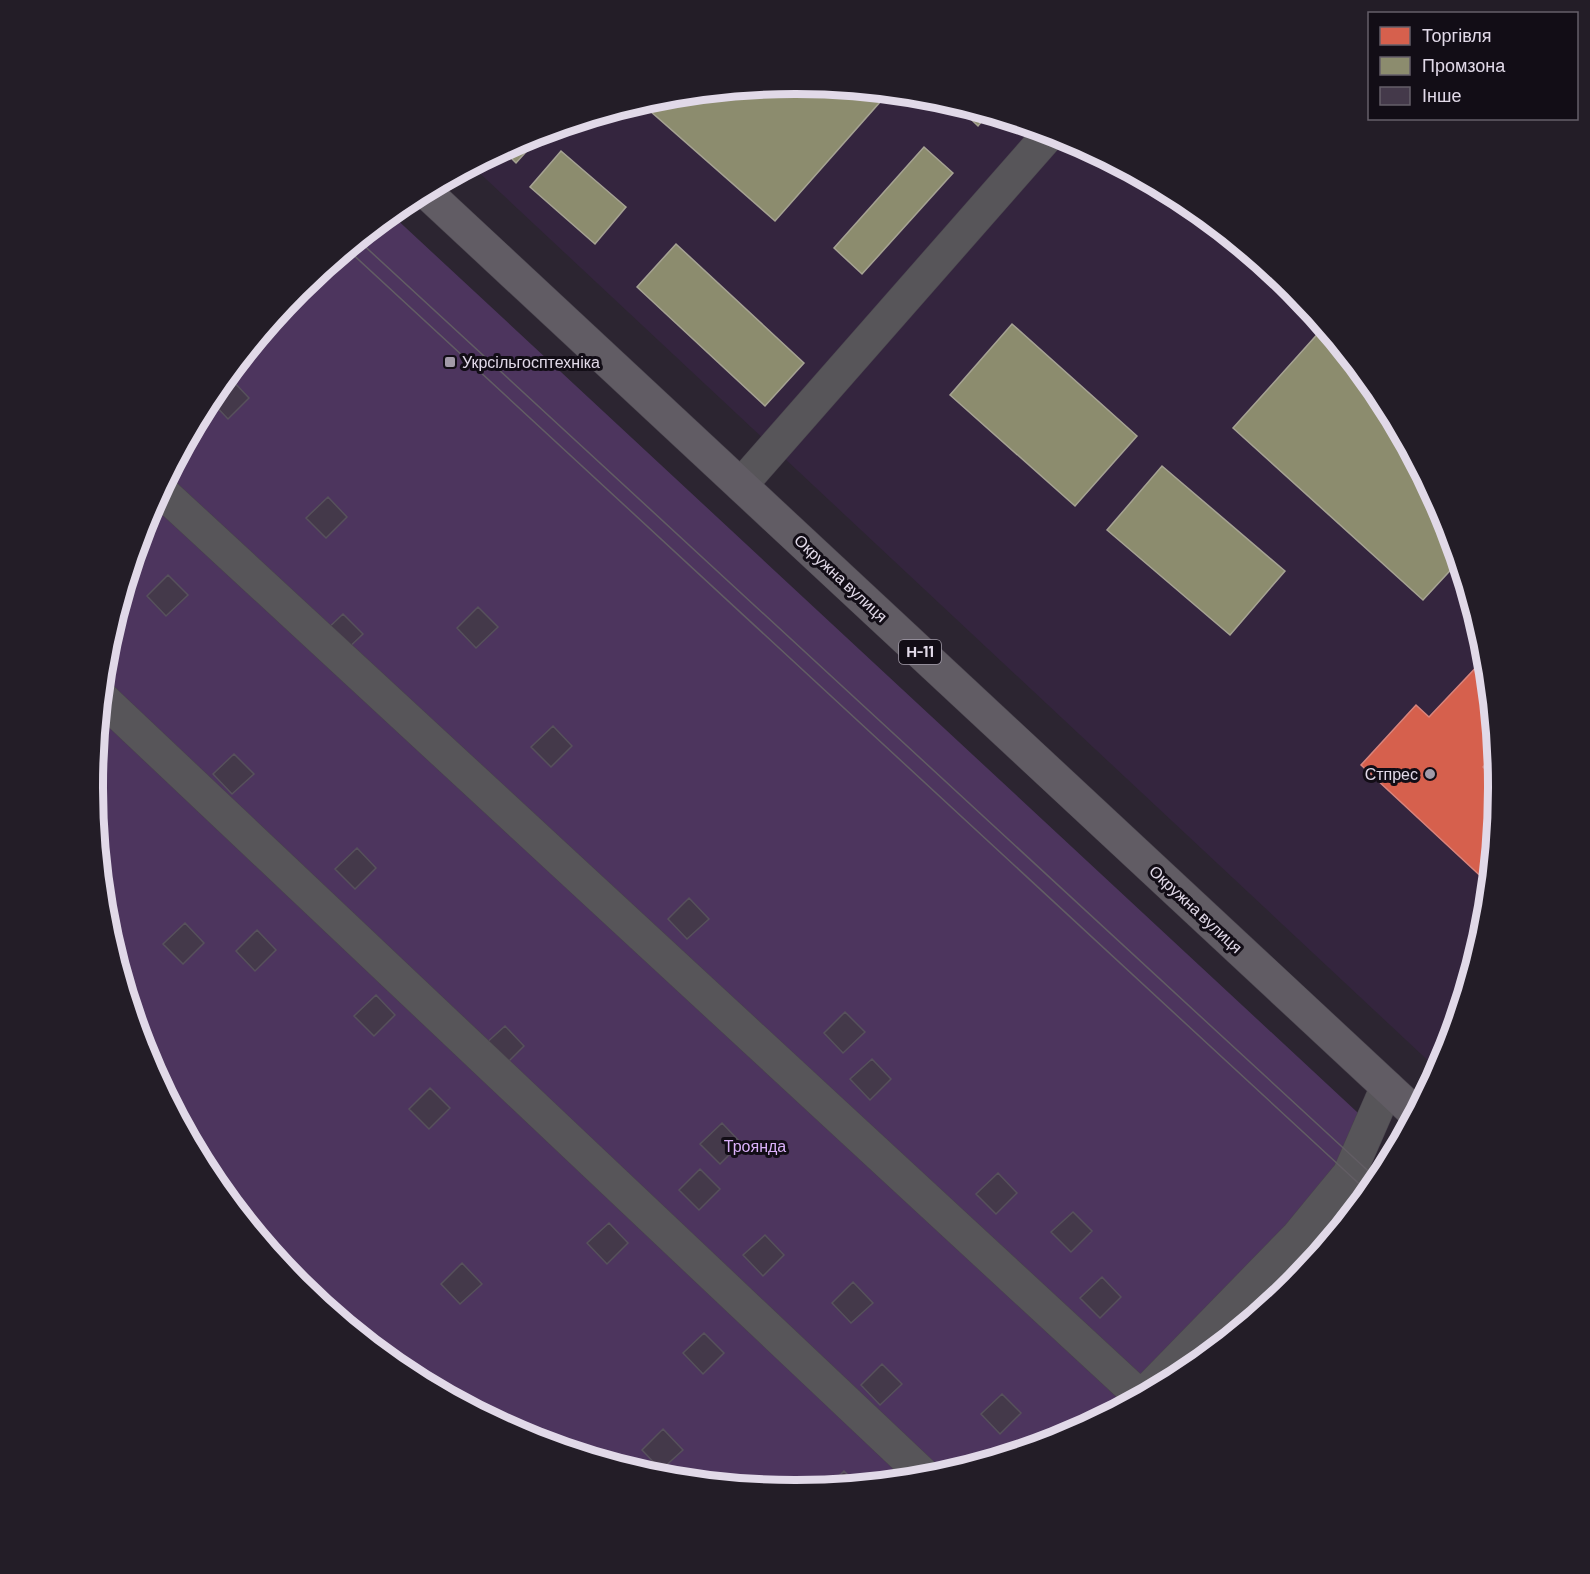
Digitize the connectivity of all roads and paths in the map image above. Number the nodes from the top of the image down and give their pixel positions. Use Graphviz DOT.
graph roads {
  1 [pos="1043,141"];
  2 [pos="432,197"];
  3 [pos="741,485"];
  4 [pos="167,496"];
  5 [pos="107,703"];
  6 [pos="1387,1087"];
  7 [pos="1409,1107"];
  8 [pos="1338,1208"];
  9 [pos="1163,1373"];
  10 [pos="1136,1390"];
  11 [pos="917,1468"];
  1 -- 3 [label="lane"];
  2 -- 3 [label="main road, Окружна вулиця / Н-11"];
  3 -- 6 [label="main road, Окружна вулиця / Н-11"];
  4 -- 10 [label="lane"];
  5 -- 11 [label="lane"];
  6 -- 7 [label="main road, Окружна вулиця / Н-11"];
  6 -- 8 [label="lane"];
  8 -- 9 [label="lane"];
}
